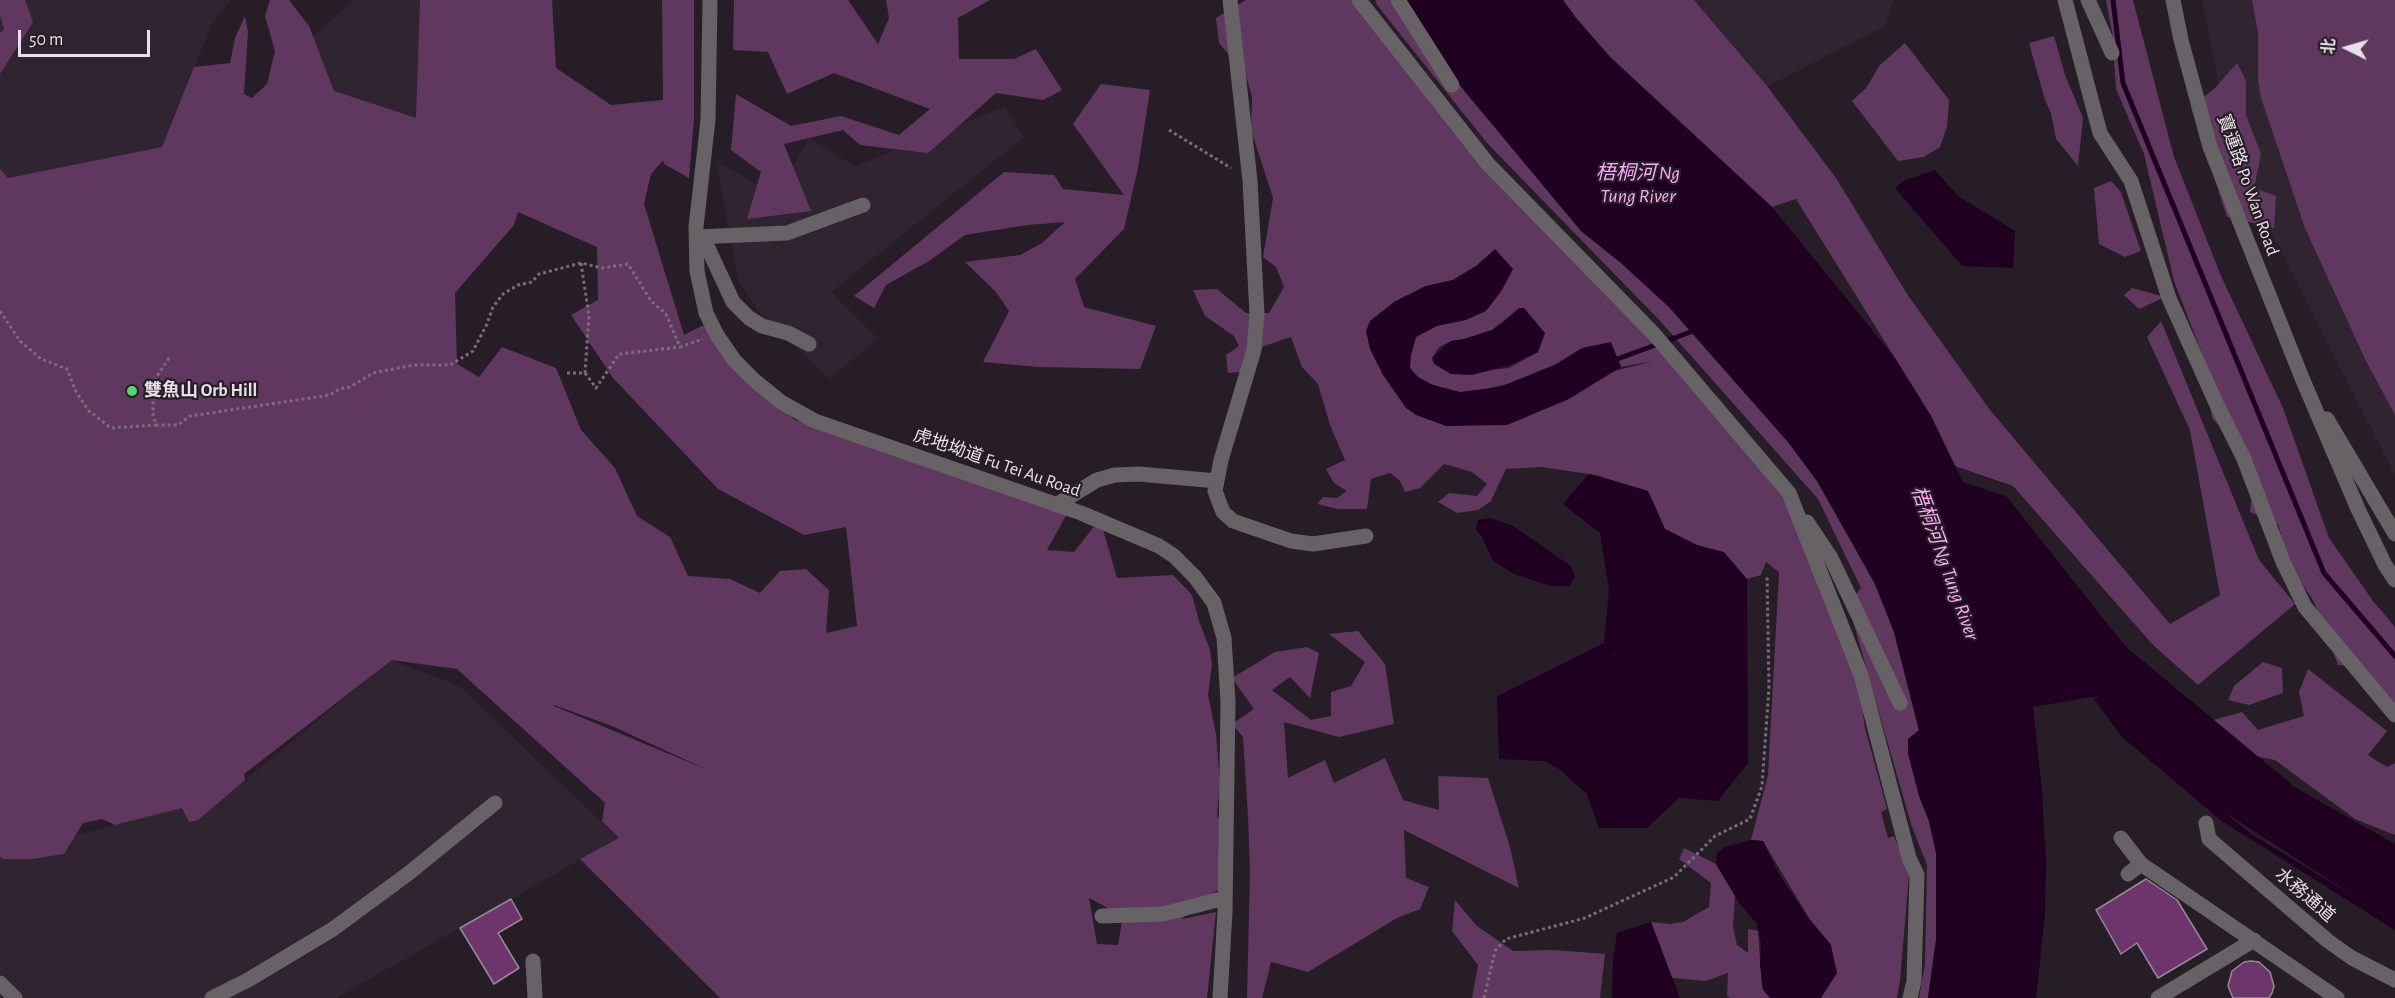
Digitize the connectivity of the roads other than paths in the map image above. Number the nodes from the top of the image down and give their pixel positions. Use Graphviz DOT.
graph roads {
  1 [pos="710,0"];
  2 [pos="1230,0"];
  3 [pos="1359,0"];
  4 [pos="1398,0"];
  5 [pos="2065,0"];
  6 [pos="2088,0"];
  7 [pos="2173,0"];
  8 [pos="2112,53"];
  9 [pos="1452,85"];
  10 [pos="863,204"];
  11 [pos="696,237"];
  12 [pos="809,344"];
  13 [pos="2302,378"];
  14 [pos="1217,481"];
  15 [pos="1790,496"];
  16 [pos="1056,505"];
  17 [pos="2395,534"];
  18 [pos="1366,536"];
  19 [pos="2395,580"];
  20 [pos="1900,704"];
  21 [pos="2395,715"];
  22 [pos="495,803"];
  23 [pos="2206,823"];
  24 [pos="2121,838"];
  25 [pos="2141,864"];
  26 [pos="2128,874"];
  27 [pos="1225,898"];
  28 [pos="1102,916"];
  29 [pos="2254,940"];
  30 [pos="533,962"];
  31 [pos="2395,981"];
  32 [pos="0,983"];
  33 [pos="15,998"];
  34 [pos="212,998"];
  35 [pos="535,998"];
  36 [pos="1220,998"];
  37 [pos="1910,998"];
  38 [pos="2158,998"];
  39 [pos="2337,998"];
  1 -- 11 [label="street, 虎地坳道 Fu Tei Au Road"];
  2 -- 14 [label="street"];
  3 -- 15 [label="street"];
  4 -- 9 [label="street"];
  5 -- 21 [label="street"];
  6 -- 8 [label="street"];
  7 -- 13 [label="street, 寶運路 Po Wan Road"];
  10 -- 11 [label="street"];
  11 -- 12 [label="street"];
  11 -- 16 [label="street, 虎地坳道 Fu Tei Au Road"];
  13 -- 17 [label="street, 寶運路 Po Wan Road"];
  13 -- 19 [label="street, 寶運路 Po Wan Road"];
  14 -- 16 [label="street"];
  14 -- 18 [label="street"];
  15 -- 20 [label="street"];
  15 -- 37 [label="street"];
  16 -- 27 [label="street, 虎地坳道 Fu Tei Au Road"];
  22 -- 34 [label="street"];
  23 -- 31 [label="street, 水務通道"];
  24 -- 25 [label="street"];
  25 -- 26 [label="street"];
  25 -- 29 [label="street"];
  27 -- 28 [label="street"];
  27 -- 36 [label="street, 虎地坳道 Fu Tei Au Road"];
  29 -- 38 [label="street"];
  29 -- 39 [label="street"];
  30 -- 35 [label="street"];
  32 -- 33 [label="street"];
}
